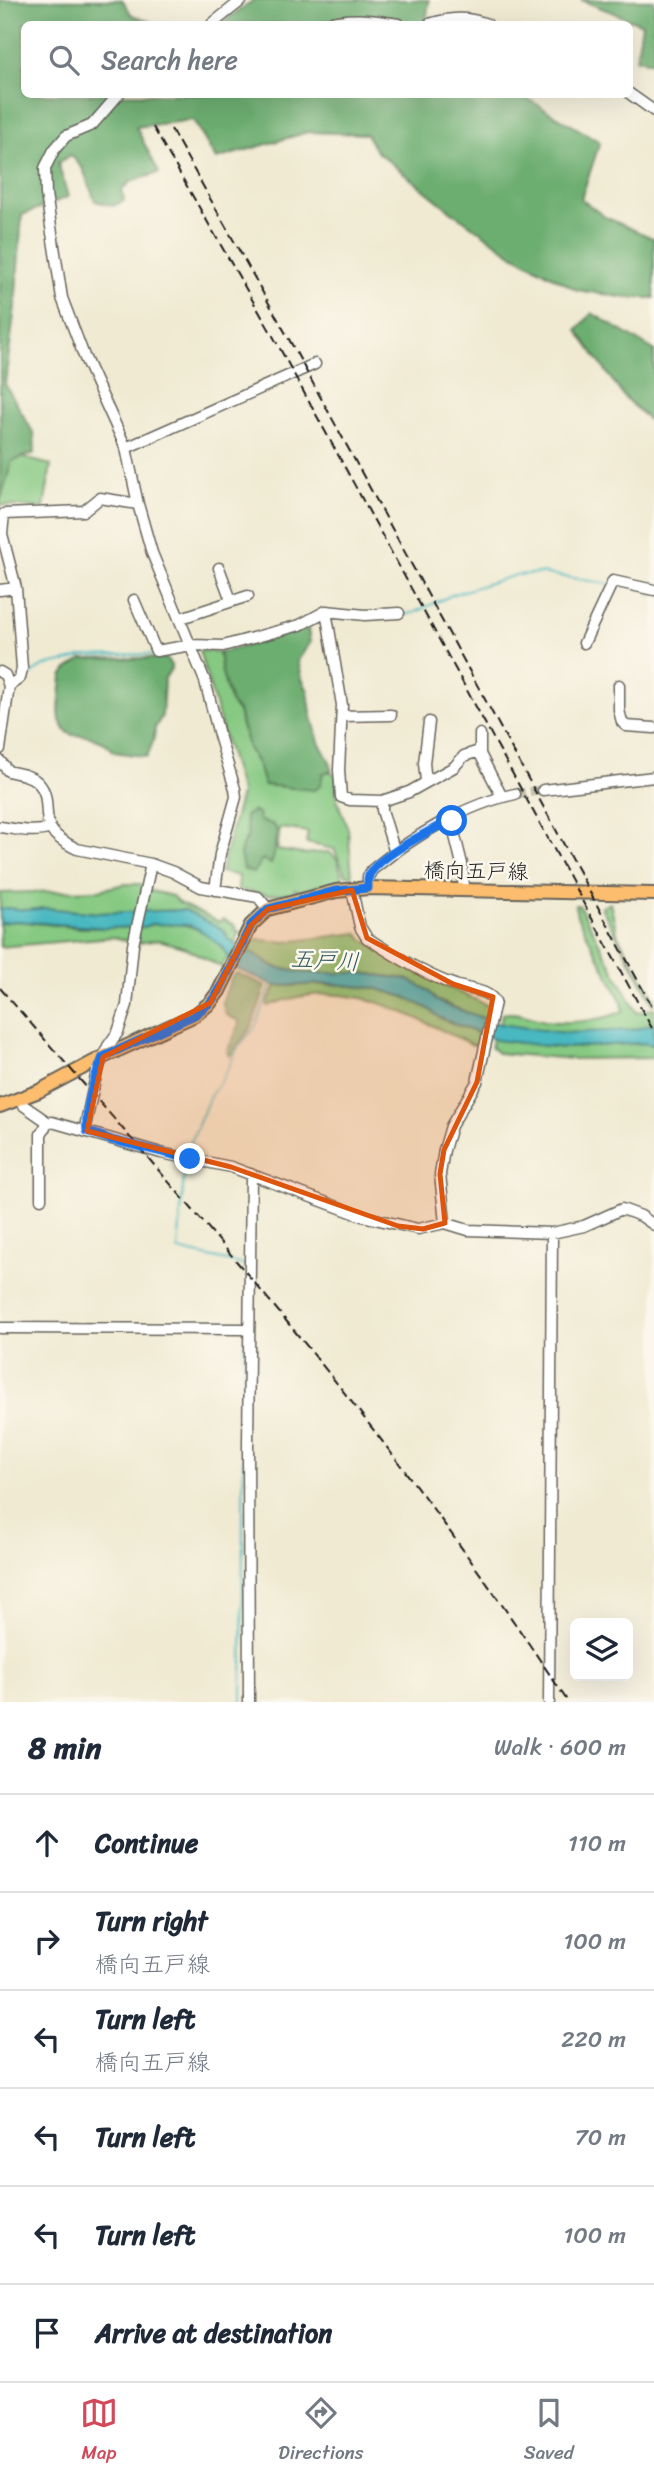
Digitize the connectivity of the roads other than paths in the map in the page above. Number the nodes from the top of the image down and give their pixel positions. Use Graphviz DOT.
graph roads {
  1 [pos="242,0"];
  2 [pos="216,21"];
  3 [pos="334,21"];
  4 [pos="382,21"];
  5 [pos="444,21"];
  6 [pos="478,21"];
  7 [pos="633,97"];
  8 [pos="116,98"];
  9 [pos="654,111"];
  10 [pos="315,364"];
  11 [pos="126,448"];
  12 [pos="138,504"];
  13 [pos="219,568"];
  14 [pos="16,588"];
  15 [pos="0,590"];
  16 [pos="654,590"];
  17 [pos="248,596"];
  18 [pos="134,600"];
  19 [pos="231,600"];
  20 [pos="326,611"];
  21 [pos="399,612"];
  22 [pos="181,618"];
  23 [pos="584,643"];
  24 [pos="192,645"];
  25 [pos="0,672"];
  26 [pos="620,685"];
  27 [pos="9,686"];
  28 [pos="391,715"];
  29 [pos="342,716"];
  30 [pos="429,722"];
  31 [pos="654,728"];
  32 [pos="480,733"];
  33 [pos="0,749"];
  34 [pos="479,751"];
  35 [pos="0,761"];
  36 [pos="654,777"];
  37 [pos="426,781"];
  38 [pos="543,790"];
  39 [pos="515,794"];
  40 [pos="502,797"];
  41 [pos="382,801"];
  42 [pos="451,820"];
  43 [pos="0,827"];
  44 [pos="50,828"];
  45 [pos="395,853"];
  46 [pos="151,864"];
  47 [pos="368,888"];
  48 [pos="215,890"];
  49 [pos="352,890"];
  50 [pos="464,890"];
  51 [pos="654,894"];
  52 [pos="268,909"];
  53 [pos="103,1057"];
  54 [pos="22,1100"];
  55 [pos="0,1106"];
  56 [pos="49,1123"];
  57 [pos="87,1131"];
  58 [pos="251,1174"];
  59 [pos="41,1199"];
  60 [pos="445,1223"];
  61 [pos="654,1225"];
  62 [pos="552,1233"];
  63 [pos="0,1328"];
  64 [pos="249,1329"];
  65 [pos="249,1702"];
  66 [pos="549,1702"];
  1 -- 2 [label="street"];
  3 -- 4 [label="street"];
  5 -- 6 [label="street"];
  7 -- 9 [label="street"];
  8 -- 11 [label="street"];
  10 -- 11 [label="street"];
  11 -- 12 [label="street"];
  12 -- 14 [label="street"];
  12 -- 22 [label="street"];
  13 -- 19 [label="street"];
  14 -- 15 [label="street"];
  14 -- 27 [label="street"];
  16 -- 23 [label="street"];
  17 -- 19 [label="street"];
  18 -- 24 [label="street"];
  19 -- 22 [label="street"];
  20 -- 21 [label="street"];
  20 -- 24 [label="street"];
  20 -- 29 [label="street"];
  22 -- 24 [label="street"];
  24 -- 48 [label="street"];
  25 -- 27 [label="street"];
  26 -- 31 [label="street"];
  27 -- 33 [label="street"];
  28 -- 29 [label="street"];
  29 -- 41 [label="street"];
  30 -- 37 [label="street"];
  32 -- 34 [label="street"];
  34 -- 37 [label="street"];
  34 -- 40 [label="street"];
  35 -- 44 [label="street"];
  36 -- 38 [label="street"];
  37 -- 41 [label="street"];
  39 -- 40 [label="street"];
  40 -- 42 [label="street"];
  41 -- 45 [label="street"];
  42 -- 45 [label="street"];
  42 -- 50 [label="street"];
  43 -- 44 [label="street"];
  44 -- 46 [label="street"];
  45 -- 47 [label="street"];
  46 -- 48 [label="street"];
  46 -- 53 [label="street"];
  47 -- 49 [label="main road, 橋向五戸線"];
  47 -- 50 [label="main road, 橋向五戸線"];
  48 -- 52 [label="street"];
  49 -- 52 [label="main road, 橋向五戸線"];
  49 -- 60 [label="street"];
  50 -- 51 [label="main road, 橋向五戸線"];
  52 -- 53 [label="main road"];
  53 -- 54 [label="main road"];
  53 -- 57 [label="street"];
  54 -- 55 [label="main road"];
  54 -- 56 [label="street"];
  56 -- 57 [label="street"];
  56 -- 59 [label="street"];
  57 -- 58 [label="street"];
  58 -- 60 [label="street"];
  58 -- 64 [label="street"];
  60 -- 62 [label="street"];
  61 -- 62 [label="street"];
  62 -- 66 [label="street"];
  63 -- 64 [label="street"];
  64 -- 65 [label="street"];
}
